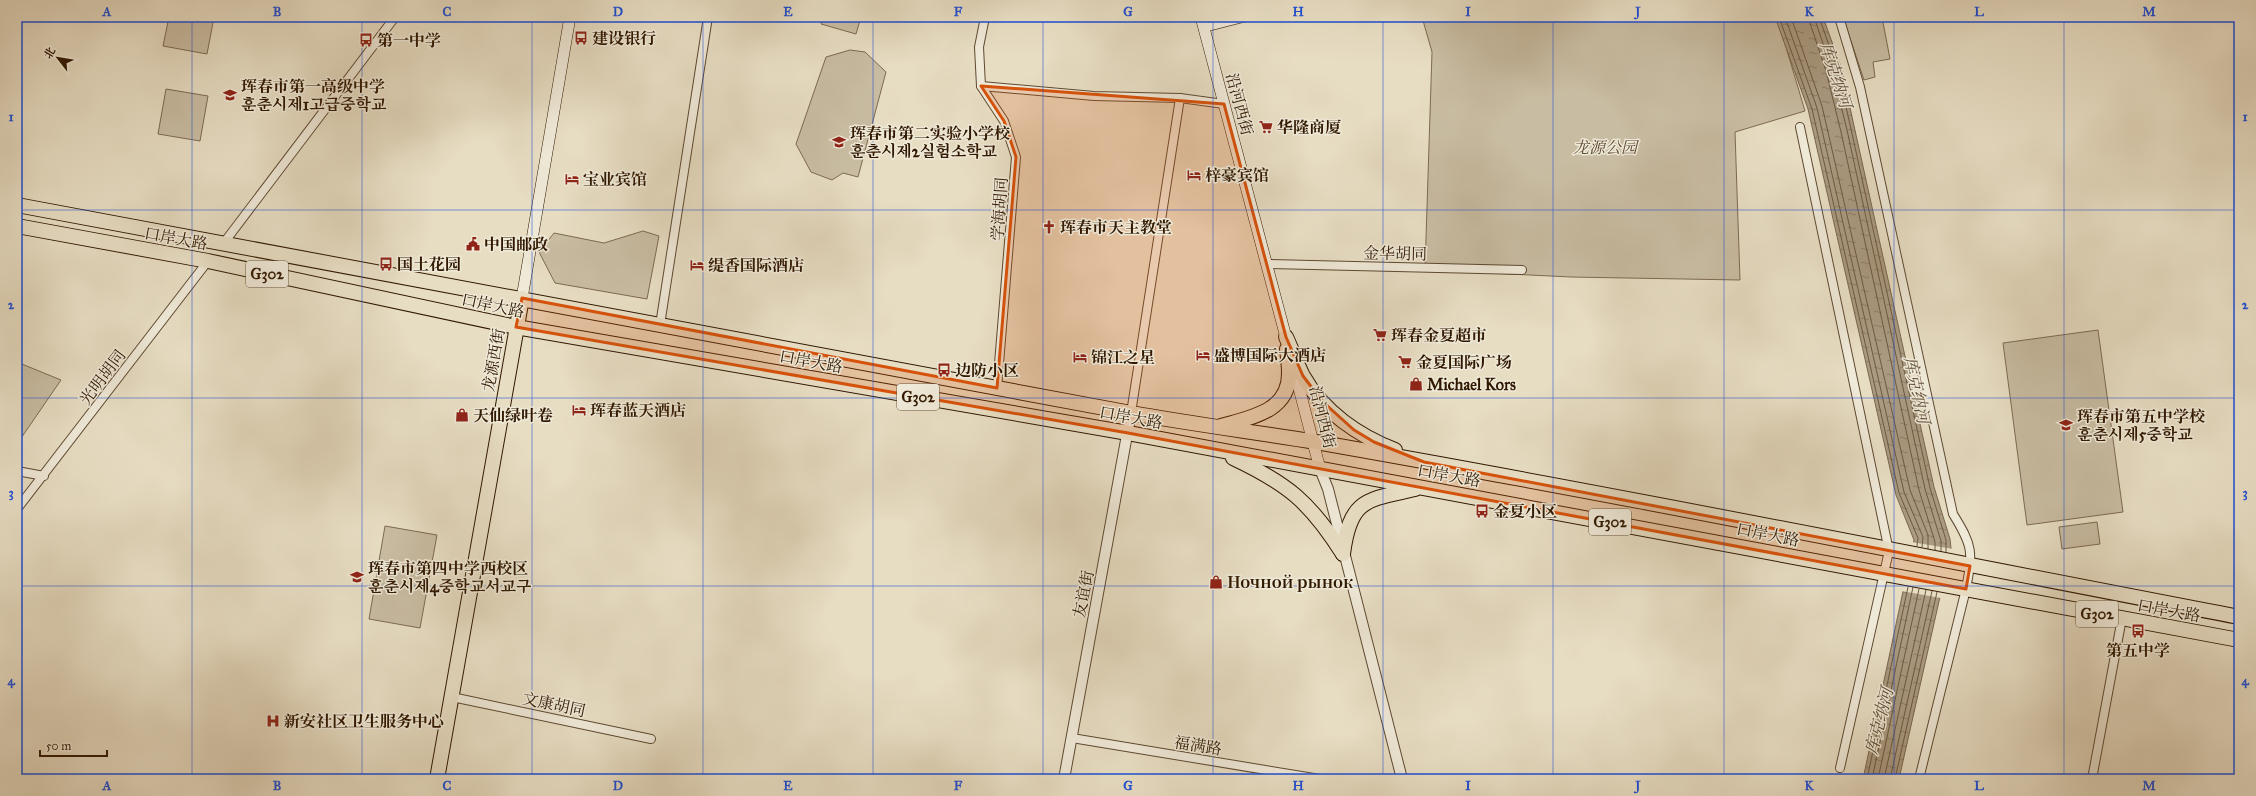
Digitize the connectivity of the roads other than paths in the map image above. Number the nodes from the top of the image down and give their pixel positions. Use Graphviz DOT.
graph roads {
  1 [pos="394,17"];
  2 [pos="570,17"];
  3 [pos="708,17"];
  4 [pos="985,17"];
  5 [pos="1246,17"];
  6 [pos="1839,17"];
  7 [pos="1202,22"];
  8 [pos="981,86"];
  9 [pos="1180,98"];
  10 [pos="1224,104"];
  11 [pos="1800,127"];
  12 [pos="17,205"];
  13 [pos="17,226"];
  14 [pos="223,244"];
  15 [pos="208,261"];
  16 [pos="1267,264"];
  17 [pos="1522,270"];
  18 [pos="522,298"];
  19 [pos="660,326"];
  20 [pos="516,327"];
  21 [pos="1286,337"];
  22 [pos="997,388"];
  23 [pos="1131,413"];
  24 [pos="1213,428"];
  25 [pos="1128,433"];
  26 [pos="1313,442"];
  27 [pos="1215,449"];
  28 [pos="1424,462"];
  29 [pos="1320,469"];
  30 [pos="17,471"];
  31 [pos="44,476"];
  32 [pos="1422,488"];
  33 [pos="17,509"];
  34 [pos="1889,551"];
  35 [pos="1343,554"];
  36 [pos="1965,565"];
  37 [pos="1884,574"];
  38 [pos="1961,588"];
  39 [pos="2239,617"];
  40 [pos="2122,618"];
  41 [pos="2239,640"];
  42 [pos="452,696"];
  43 [pos="1072,738"];
  44 [pos="651,739"];
  45 [pos="1840,768"];
  46 [pos="437,779"];
  47 [pos="1064,779"];
  48 [pos="1320,779"];
  49 [pos="1402,779"];
  50 [pos="1919,779"];
  51 [pos="2092,779"];
  1 -- 14 [label="street"];
  2 -- 18 [label="main road, 龙源西街"];
  3 -- 19 [label="street"];
  4 -- 8 [label="street"];
  5 -- 7 [label="street"];
  6 -- 36 [label="street"];
  7 -- 10 [label="main road, 沿河西街"];
  8 -- 9 [label="street"];
  8 -- 22 [label="street, 学海胡同"];
  9 -- 10 [label="street"];
  9 -- 23 [label="street"];
  10 -- 16 [label="main road, 沿河西街"];
  11 -- 34 [label="street"];
  12 -- 14 [label="highway, 口岸大路 / G302"];
  13 -- 15 [label="highway, 口岸大路 / G302"];
  14 -- 18 [label="highway, 口岸大路 / G302"];
  15 -- 20 [label="highway, 口岸大路 / G302"];
  15 -- 31 [label="street, 光明胡同"];
  16 -- 17 [label="street, 金华胡同"];
  16 -- 21 [label="main road, 沿河西街"];
  18 -- 19 [label="highway, 口岸大路 / G302"];
  18 -- 20 [label="highway, 龙源西街"];
  19 -- 22 [label="highway, 口岸大路 / G302"];
  20 -- 25 [label="highway, 口岸大路 / G302"];
  20 -- 42 [label="highway, 龙源西街"];
  21 -- 24 [label="highway"];
  21 -- 26 [label="main road, 沿河西街"];
  21 -- 28 [label="highway"];
  22 -- 23 [label="highway, 口岸大路 / G302"];
  23 -- 24 [label="highway, 口岸大路 / G302"];
  23 -- 25 [label="street, 友谊街"];
  24 -- 26 [label="highway, 口岸大路 / G302"];
  25 -- 27 [label="highway, 口岸大路 / G302"];
  25 -- 43 [label="street, 友谊街"];
  26 -- 28 [label="highway, 口岸大路 / G302"];
  26 -- 29 [label="main road, 沿河西街"];
  27 -- 29 [label="highway, 口岸大路 / G302"];
  27 -- 35 [label="highway"];
  28 -- 34 [label="highway, 口岸大路 / G302"];
  29 -- 32 [label="highway, 口岸大路 / G302"];
  29 -- 35 [label="street, 沿河西街"];
  30 -- 31 [label="street"];
  31 -- 33 [label="street, 光明胡同"];
  32 -- 35 [label="highway"];
  32 -- 37 [label="highway, 口岸大路 / G302"];
  34 -- 36 [label="highway, 口岸大路 / G302"];
  34 -- 37 [label="street"];
  35 -- 49 [label="street, 沿河西街"];
  36 -- 38 [label="street"];
  36 -- 39 [label="highway, 口岸大路 / G302"];
  37 -- 38 [label="highway, 口岸大路 / G302"];
  37 -- 45 [label="street"];
  38 -- 40 [label="highway, 口岸大路 / G302"];
  38 -- 50 [label="street"];
  40 -- 41 [label="highway, 口岸大路 / G302"];
  40 -- 51 [label="street"];
  42 -- 44 [label="street, 文康胡同"];
  42 -- 46 [label="highway, 龙源西街"];
  43 -- 47 [label="street, 友谊街"];
  43 -- 48 [label="street, 福满路"];
}
